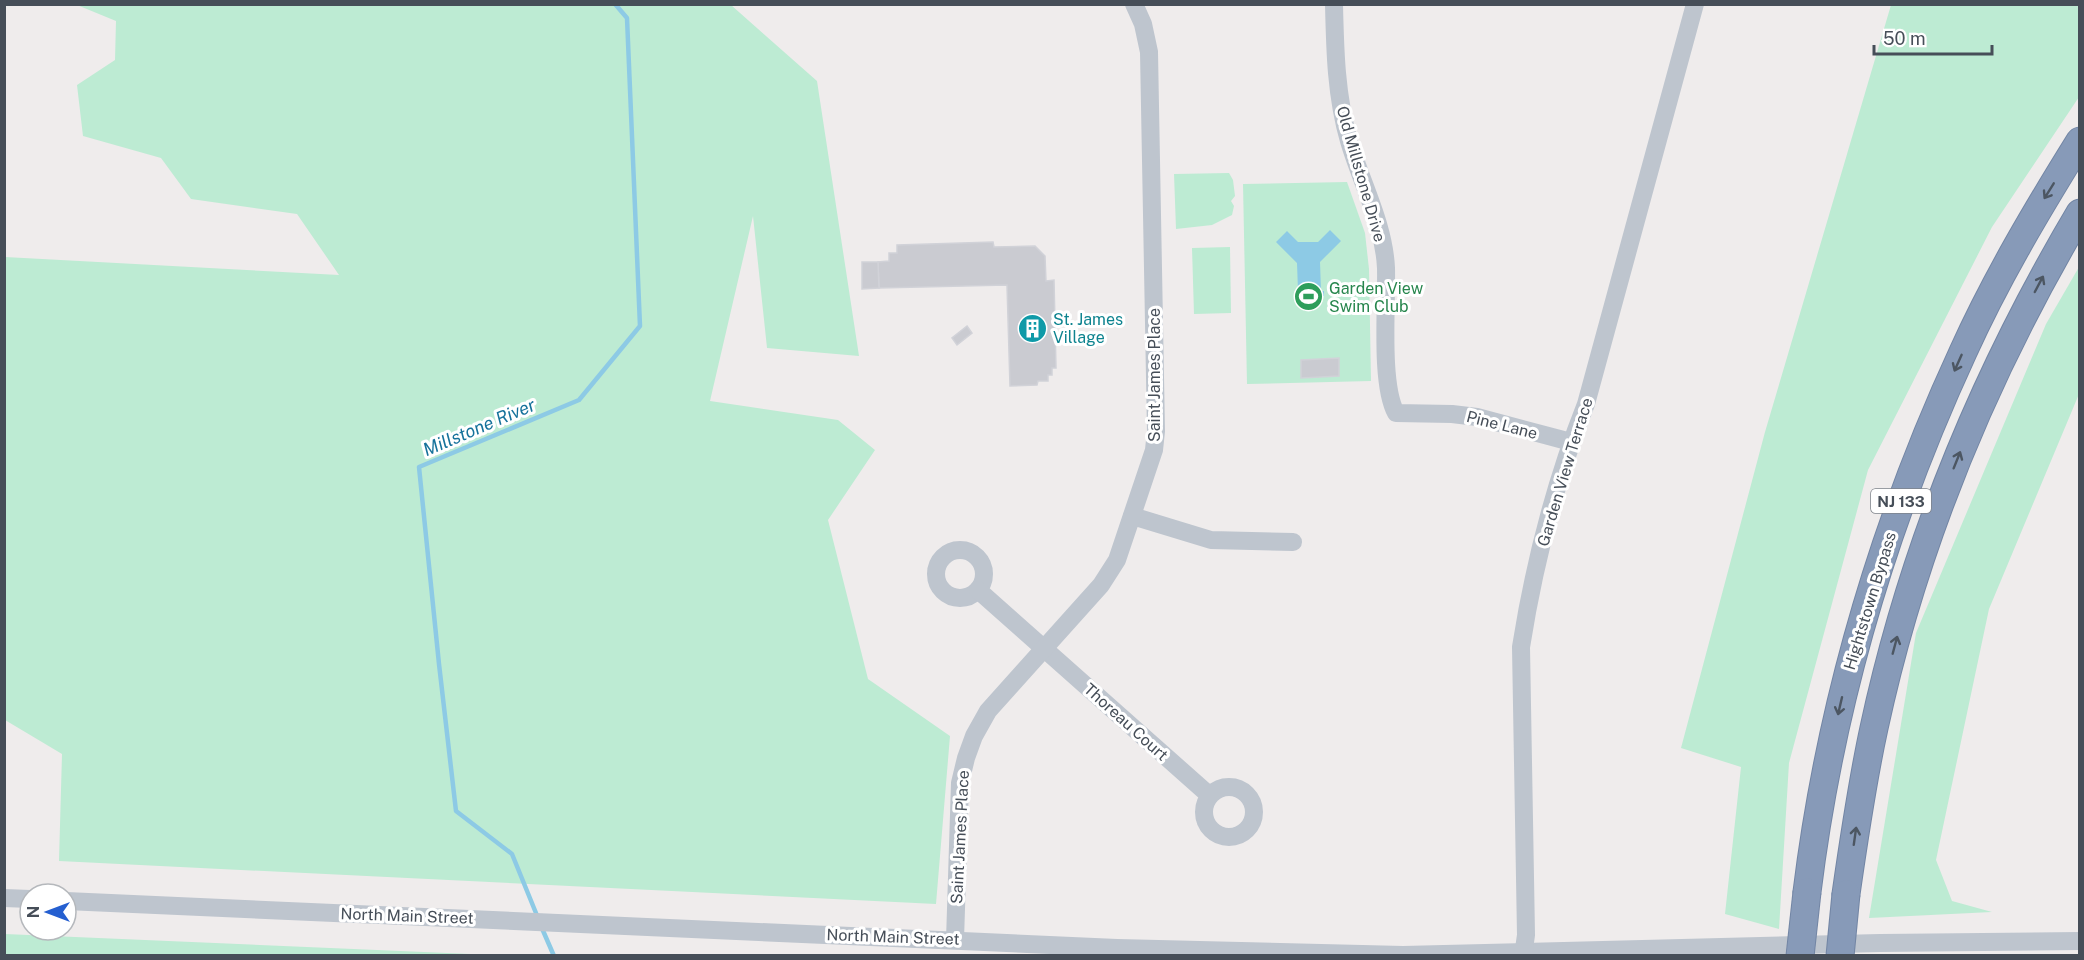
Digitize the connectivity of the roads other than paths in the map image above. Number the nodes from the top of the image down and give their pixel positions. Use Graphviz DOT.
graph roads {
  1 [pos="1134,4"];
  2 [pos="1334,4"];
  3 [pos="1695,4"];
  4 [pos="2079,141"];
  5 [pos="2079,213"];
  6 [pos="1395,413"];
  7 [pos="1571,442"];
  8 [pos="1132,516"];
  9 [pos="1293,542"];
  10 [pos="978,590"];
  11 [pos="1043,648"];
  12 [pos="1209,795"];
  13 [pos="78,902"];
  14 [pos="955,940"];
  15 [pos="2079,941"];
  16 [pos="1524,954"];
  17 [pos="1800,956"];
  18 [pos="1840,956"];
  1 -- 8 [label="street, Saint James Place"];
  2 -- 6 [label="street, Old Millstone Drive"];
  3 -- 7 [label="street, Garden View Terrace"];
  4 -- 17 [label="highway, Hightstown Bypass / NJ 133, one-way, bridge"];
  18 -- 5 [label="highway, NJ 133, one-way, bridge"];
  6 -- 7 [label="street, Pine Lane"];
  7 -- 16 [label="street, Garden View Terrace"];
  8 -- 9 [label="street"];
  8 -- 11 [label="street, Saint James Place"];
  10 -- 11 [label="street, Thoreau Court"];
  11 -- 12 [label="street, Thoreau Court"];
  11 -- 14 [label="street, Saint James Place"];
  13 -- 14 [label="street, North Main Street"];
  14 -- 16 [label="street, North Main Street"];
  15 -- 16 [label="street, North Main Street"];
}
